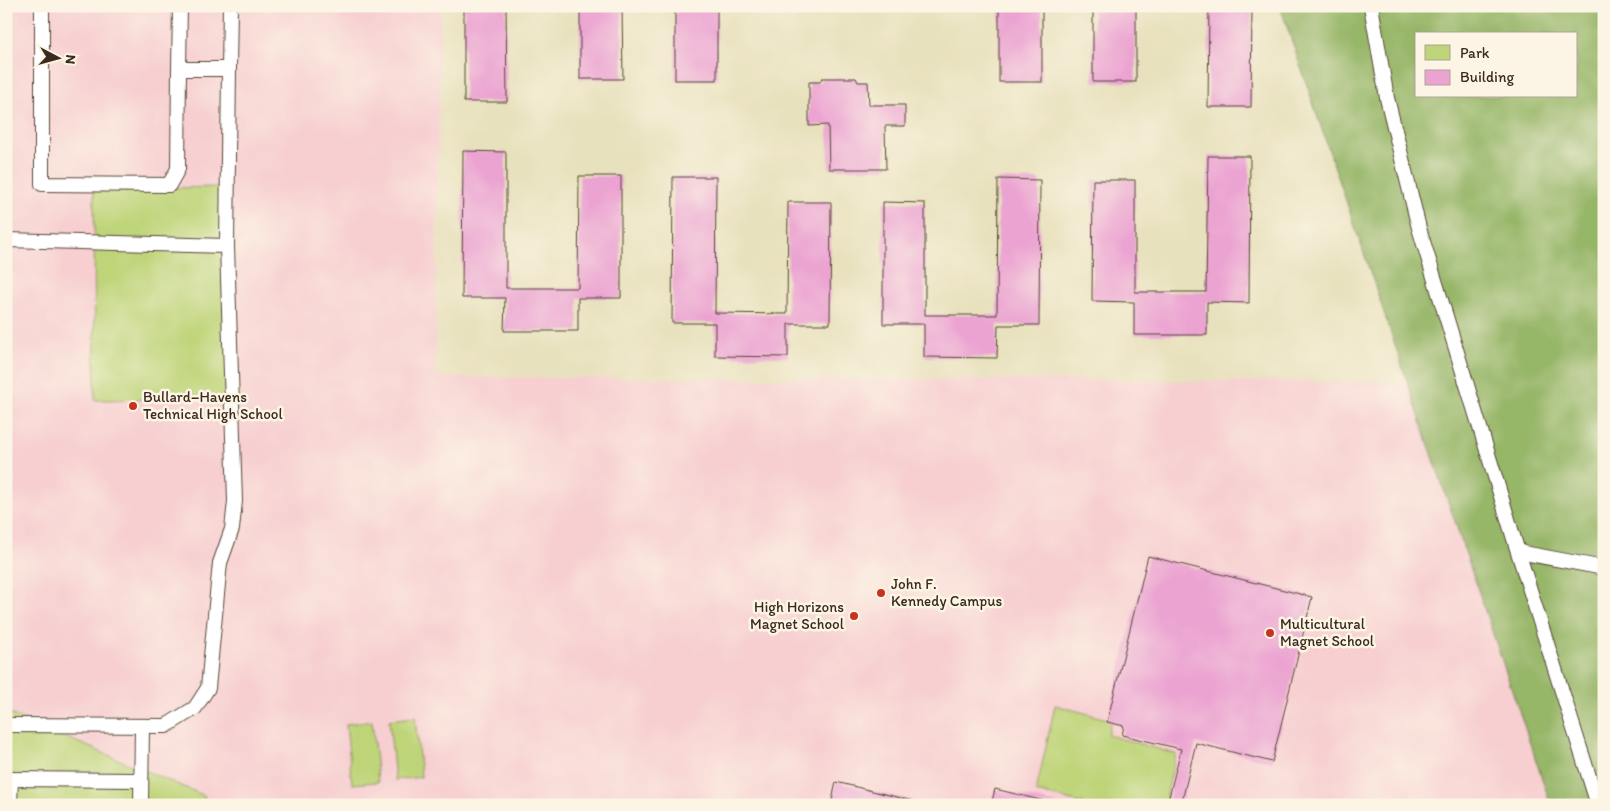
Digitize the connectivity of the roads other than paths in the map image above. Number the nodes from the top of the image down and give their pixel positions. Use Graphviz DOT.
graph roads {
  1 [pos="42,6"];
  2 [pos="180,6"];
  3 [pos="230,6"];
  4 [pos="1371,6"];
  5 [pos="179,69"];
  6 [pos="229,69"];
  7 [pos="6,240"];
  8 [pos="227,246"];
  9 [pos="1518,552"];
  10 [pos="1604,568"];
  11 [pos="6,725"];
  12 [pos="142,726"];
  13 [pos="9,779"];
  14 [pos="141,780"];
  15 [pos="10,805"];
  16 [pos="141,805"];
  17 [pos="1598,805"];
  1 -- 5 [label="lane"];
  2 -- 5 [label="lane"];
  3 -- 6 [label="lane"];
  4 -- 9 [label="lane"];
  5 -- 6 [label="lane"];
  6 -- 8 [label="lane"];
  7 -- 8 [label="lane"];
  8 -- 12 [label="lane"];
  9 -- 10 [label="lane"];
  9 -- 17 [label="lane"];
  11 -- 12 [label="lane"];
  12 -- 14 [label="lane"];
  13 -- 14 [label="lane"];
  13 -- 15 [label="lane"];
  14 -- 16 [label="lane"];
}
